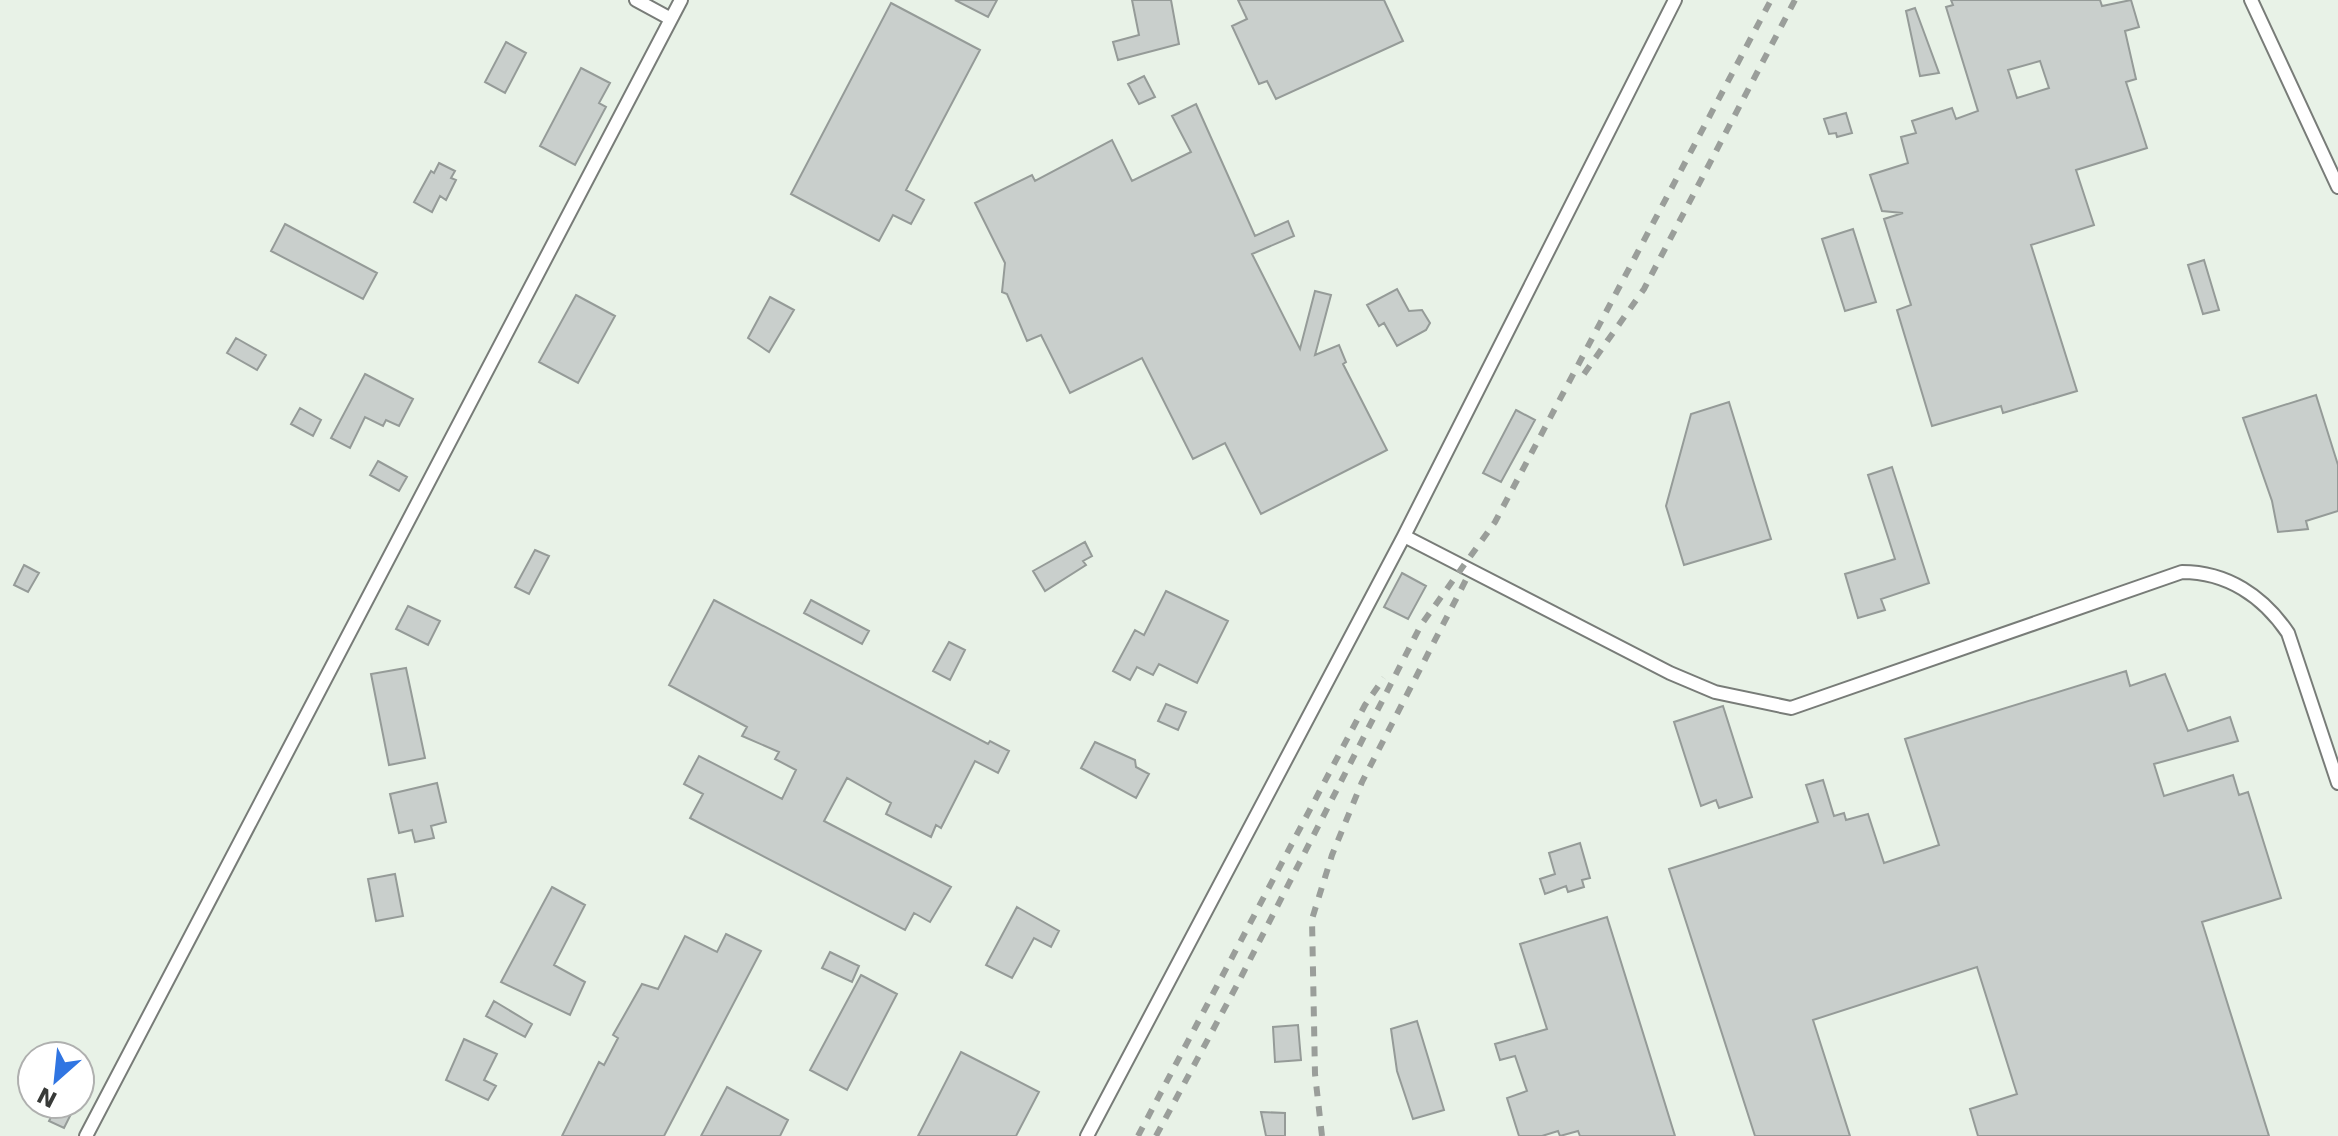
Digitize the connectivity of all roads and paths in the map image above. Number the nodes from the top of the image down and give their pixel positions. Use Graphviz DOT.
graph roads {
  1 [pos="636,0"];
  2 [pos="681,0"];
  3 [pos="1675,0"];
  4 [pos="2251,0"];
  5 [pos="671,19"];
  6 [pos="2338,187"];
  7 [pos="1404,536"];
  8 [pos="2338,783"];
  9 [pos="86,1136"];
  10 [pos="1087,1136"];
  1 -- 5 [label="lane"];
  2 -- 5 [label="lane"];
  3 -- 7 [label="lane"];
  4 -- 6 [label="lane"];
  5 -- 9 [label="lane"];
  7 -- 8 [label="lane"];
  7 -- 10 [label="lane"];
}
